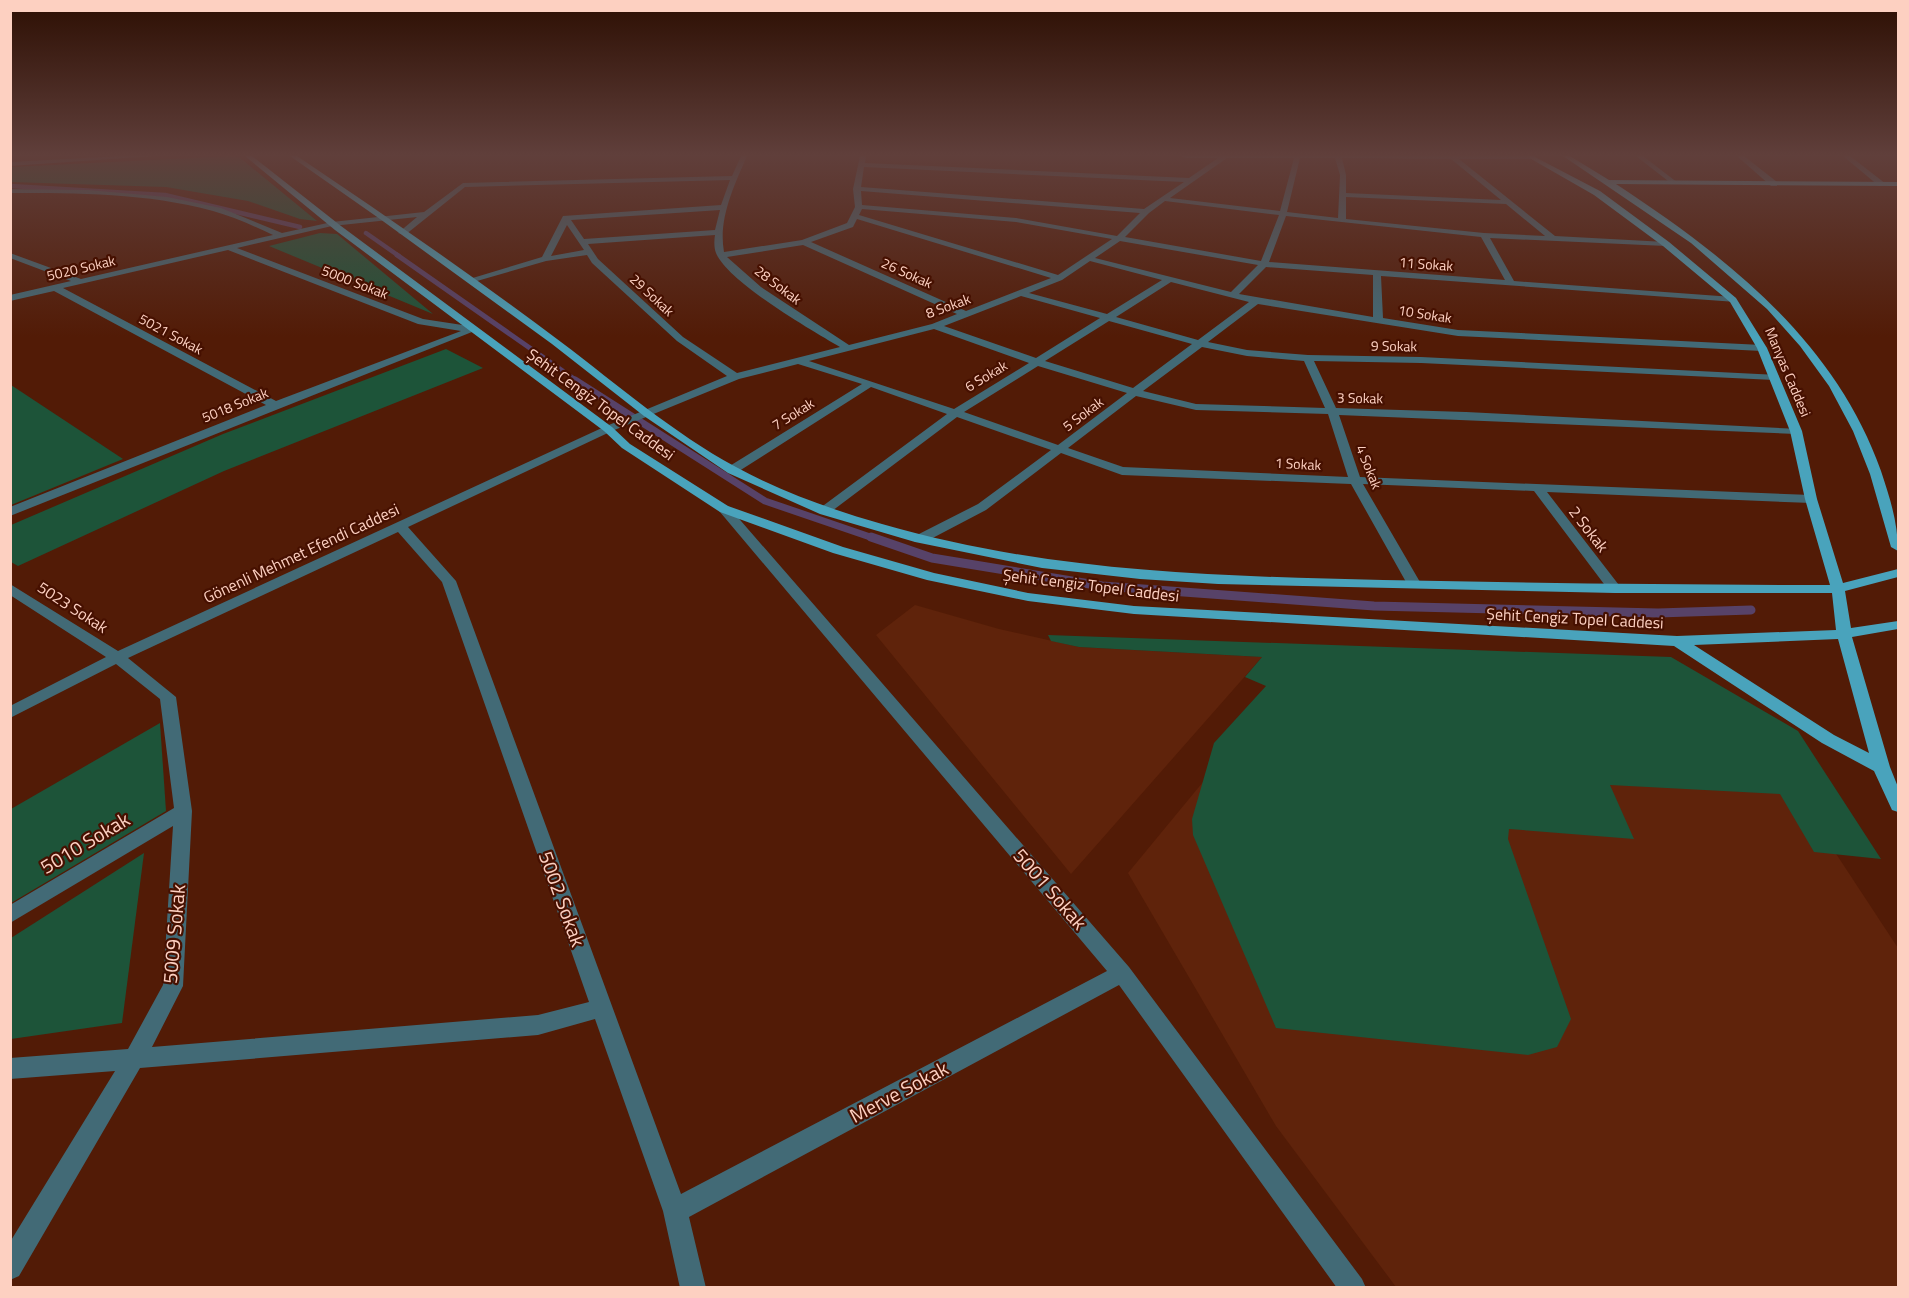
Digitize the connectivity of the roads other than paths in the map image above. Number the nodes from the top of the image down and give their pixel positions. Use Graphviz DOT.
graph roads {
  1 [pos="855,216"];
  2 [pos="233,217"];
  3 [pos="323,217"];
  4 [pos="382,217"];
  5 [pos="388,217"];
  6 [pos="422,217"];
  7 [pos="587,217"];
  8 [pos="723,217"];
  9 [pos="857,217"];
  10 [pos="975,217"];
  11 [pos="1140,217"];
  12 [pos="1282,217"];
  13 [pos="1309,217"];
  14 [pos="1342,217"];
  15 [pos="1525,217"];
  16 [pos="1629,217"];
  17 [pos="1658,217"];
  18 [pos="566,218"];
  19 [pos="1342,221"];
  20 [pos="332,224"];
  21 [pos="720,232"];
  22 [pos="402,233"];
  23 [pos="1484,235"];
  24 [pos="282,237"];
  25 [pos="1119,238"];
  26 [pos="1554,239"];
  27 [pos="582,242"];
  28 [pos="804,242"];
  29 [pos="1666,244"];
  30 [pos="231,249"];
  31 [pos="590,252"];
  32 [pos="10,255"];
  33 [pos="721,255"];
  34 [pos="545,259"];
  35 [pos="1090,259"];
  36 [pos="1264,264"];
  37 [pos="1377,274"];
  38 [pos="1059,278"];
  39 [pos="1170,279"];
  40 [pos="470,280"];
  41 [pos="80,282"];
  42 [pos="1512,284"];
  43 [pos="54,287"];
  44 [pos="1020,293"];
  45 [pos="1233,295"];
  46 [pos="10,298"];
  47 [pos="1733,300"];
  48 [pos="1256,302"];
  49 [pos="965,314"];
  50 [pos="1108,318"];
  51 [pos="1378,321"];
  52 [pos="935,326"];
  53 [pos="472,330"];
  54 [pos="1203,344"];
  55 [pos="1762,348"];
  56 [pos="849,349"];
  57 [pos="1308,358"];
  58 [pos="802,362"];
  59 [pos="1037,363"];
  60 [pos="735,377"];
  61 [pos="1774,377"];
  62 [pos="870,383"];
  63 [pos="1137,393"];
  64 [pos="275,405"];
  65 [pos="955,413"];
  66 [pos="1333,413"];
  67 [pos="648,414"];
  68 [pos="608,429"];
  69 [pos="1796,431"];
  70 [pos="1060,450"];
  71 [pos="732,470"];
  72 [pos="1356,482"];
  73 [pos="1538,489"];
  74 [pos="1810,499"];
  75 [pos="724,509"];
  76 [pos="824,511"];
  77 [pos="10,512"];
  78 [pos="400,526"];
  79 [pos="920,539"];
  80 [pos="1899,547"];
  81 [pos="1899,555"];
  82 [pos="1898,575"];
  83 [pos="1413,582"];
  84 [pos="10,588"];
  85 [pos="1615,589"];
  86 [pos="1838,589"];
  87 [pos="1899,625"];
  88 [pos="1844,634"];
  89 [pos="1677,641"];
  90 [pos="117,657"];
  91 [pos="10,713"];
  92 [pos="1881,767"];
  93 [pos="1899,805"];
  94 [pos="183,811"];
  95 [pos="10,915"];
  96 [pos="1122,973"];
  97 [pos="601,1008"];
  98 [pos="135,1057"];
  99 [pos="10,1069"];
  100 [pos="675,1211"];
  101 [pos="10,1267"];
  102 [pos="693,1287"];
  103 [pos="1353,1287"];
  1 -- 28 [label="street"];
  2 -- 24 [label="street"];
  3 -- 20 [label="main road, Şehit Cengiz Topel Caddesi"];
  4 -- 5 [label="street, 5020 Sokak"];
  4 -- 20 [label="street, 5020 Sokak"];
  4 -- 22 [label="main road, Şehit Cengiz Topel Caddesi"];
  6 -- 22 [label="street"];
  7 -- 18 [label="street"];
  8 -- 21 [label="street"];
  9 -- 38 [label="street"];
  10 -- 25 [label="street, 11 Sokak"];
  11 -- 25 [label="street, 8 Sokak"];
  12 -- 36 [label="street"];
  13 -- 19 [label="street"];
  14 -- 19 [label="street"];
  15 -- 26 [label="street"];
  16 -- 29 [label="main road, Manyas Caddesi"];
  17 -- 80 [label="main road, Manyas Caddesi"];
  18 -- 27 [label="street, 29 Sokak"];
  18 -- 34 [label="street"];
  19 -- 23 [label="street"];
  20 -- 24 [label="street, 5020 Sokak"];
  20 -- 53 [label="main road, Şehit Cengiz Topel Caddesi"];
  21 -- 27 [label="street"];
  21 -- 33 [label="street"];
  22 -- 40 [label="main road, Şehit Cengiz Topel Caddesi"];
  23 -- 26 [label="street"];
  23 -- 42 [label="street"];
  24 -- 30 [label="street, 5020 Sokak"];
  25 -- 35 [label="street, 8 Sokak"];
  25 -- 36 [label="street, 11 Sokak"];
  26 -- 29 [label="street"];
  27 -- 31 [label="street, 29 Sokak"];
  28 -- 33 [label="street"];
  28 -- 49 [label="street, 26 Sokak"];
  29 -- 47 [label="main road, Manyas Caddesi"];
  30 -- 41 [label="street, 5020 Sokak"];
  30 -- 53 [label="street, 5000 Sokak"];
  31 -- 34 [label="street"];
  31 -- 60 [label="street, 29 Sokak"];
  32 -- 41 [label="street"];
  33 -- 56 [label="street, 28 Sokak"];
  34 -- 40 [label="street"];
  35 -- 38 [label="street, 8 Sokak"];
  35 -- 39 [label="street, 10 Sokak"];
  36 -- 37 [label="street, 11 Sokak"];
  36 -- 45 [label="street"];
  37 -- 42 [label="street, 11 Sokak"];
  37 -- 51 [label="street"];
  38 -- 44 [label="street, 8 Sokak"];
  39 -- 45 [label="street, 10 Sokak"];
  39 -- 50 [label="street, 6 Sokak"];
  40 -- 67 [label="main road, Şehit Cengiz Topel Caddesi"];
  41 -- 43 [label="street, 5020 Sokak"];
  42 -- 47 [label="street, 11 Sokak"];
  43 -- 46 [label="street, 5020 Sokak"];
  43 -- 64 [label="street, 5021 Sokak"];
  44 -- 49 [label="street, 8 Sokak"];
  44 -- 50 [label="street, 9 Sokak"];
  45 -- 48 [label="street, 10 Sokak"];
  47 -- 55 [label="main road, Manyas Caddesi"];
  48 -- 51 [label="street, 10 Sokak"];
  48 -- 54 [label="street, 5 Sokak"];
  49 -- 52 [label="street, 8 Sokak"];
  50 -- 54 [label="street, 9 Sokak"];
  50 -- 59 [label="street, 6 Sokak"];
  51 -- 55 [label="street, 10 Sokak"];
  52 -- 56 [label="street, 8 Sokak"];
  52 -- 59 [label="street, 3 Sokak"];
  53 -- 64 [label="street, 5018 Sokak"];
  53 -- 68 [label="main road, Şehit Cengiz Topel Caddesi"];
  54 -- 57 [label="street, 9 Sokak"];
  54 -- 63 [label="street, 5 Sokak"];
  55 -- 61 [label="main road, Manyas Caddesi"];
  56 -- 58 [label="street, 8 Sokak"];
  57 -- 61 [label="street, 9 Sokak"];
  57 -- 66 [label="street, 4 Sokak"];
  58 -- 60 [label="street, 8 Sokak"];
  58 -- 62 [label="street, 1 Sokak"];
  59 -- 63 [label="street, 3 Sokak"];
  59 -- 65 [label="street, 6 Sokak"];
  60 -- 67 [label="street, 8 Sokak"];
  61 -- 69 [label="main road, Manyas Caddesi"];
  62 -- 65 [label="street, 1 Sokak"];
  62 -- 71 [label="street, 7 Sokak"];
  63 -- 66 [label="street, 3 Sokak"];
  63 -- 70 [label="street, 5 Sokak"];
  64 -- 77 [label="street, 5018 Sokak"];
  65 -- 70 [label="street, 1 Sokak"];
  65 -- 76 [label="street, 6 Sokak"];
  66 -- 69 [label="street, 3 Sokak"];
  66 -- 72 [label="street, 4 Sokak"];
  67 -- 68 [label="street, Gönenli Mehmet Efendi Caddesi"];
  67 -- 71 [label="main road, Şehit Cengiz Topel Caddesi"];
  68 -- 75 [label="main road, Şehit Cengiz Topel Caddesi"];
  68 -- 78 [label="street, Gönenli Mehmet Efendi Caddesi"];
  69 -- 74 [label="main road, Manyas Caddesi"];
  70 -- 72 [label="street, 1 Sokak"];
  70 -- 79 [label="street, 5 Sokak"];
  71 -- 76 [label="main road, Şehit Cengiz Topel Caddesi"];
  72 -- 73 [label="street, 1 Sokak"];
  72 -- 83 [label="street, 4 Sokak"];
  73 -- 74 [label="street, 1 Sokak"];
  73 -- 85 [label="street, 2 Sokak"];
  74 -- 86 [label="main road, Manyas Caddesi"];
  75 -- 89 [label="main road, Şehit Cengiz Topel Caddesi"];
  75 -- 96 [label="street, 5001 Sokak"];
  76 -- 79 [label="main road, Şehit Cengiz Topel Caddesi"];
  78 -- 90 [label="street, Gönenli Mehmet Efendi Caddesi"];
  78 -- 97 [label="street, 5002 Sokak"];
  79 -- 83 [label="main road, Şehit Cengiz Topel Caddesi"];
  81 -- 82 [label="main road"];
  82 -- 86 [label="main road, Şehit Cengiz Topel Caddesi"];
  83 -- 85 [label="main road, Şehit Cengiz Topel Caddesi"];
  84 -- 90 [label="street, 5023 Sokak"];
  85 -- 86 [label="main road, Şehit Cengiz Topel Caddesi"];
  86 -- 88 [label="main road, Manyas Caddesi"];
  87 -- 88 [label="main road, Şehit Cengiz Topel Caddesi"];
  88 -- 89 [label="main road, Şehit Cengiz Topel Caddesi"];
  88 -- 92 [label="main road, Manyas Caddesi"];
  89 -- 92 [label="main road"];
  90 -- 91 [label="street, Gönenli Mehmet Efendi Caddesi"];
  90 -- 94 [label="street, 5009 Sokak"];
  92 -- 93 [label="main road, Manyas Caddesi"];
  94 -- 95 [label="street, 5010 Sokak"];
  94 -- 98 [label="street, 5009 Sokak"];
  96 -- 100 [label="street, Merve Sokak"];
  96 -- 103 [label="street, 5001 Sokak"];
  97 -- 98 [label="street"];
  97 -- 100 [label="street, 5002 Sokak"];
  98 -- 99 [label="street"];
  98 -- 101 [label="street, 5009 Sokak"];
  100 -- 102 [label="street, 5002 Sokak"];
}
